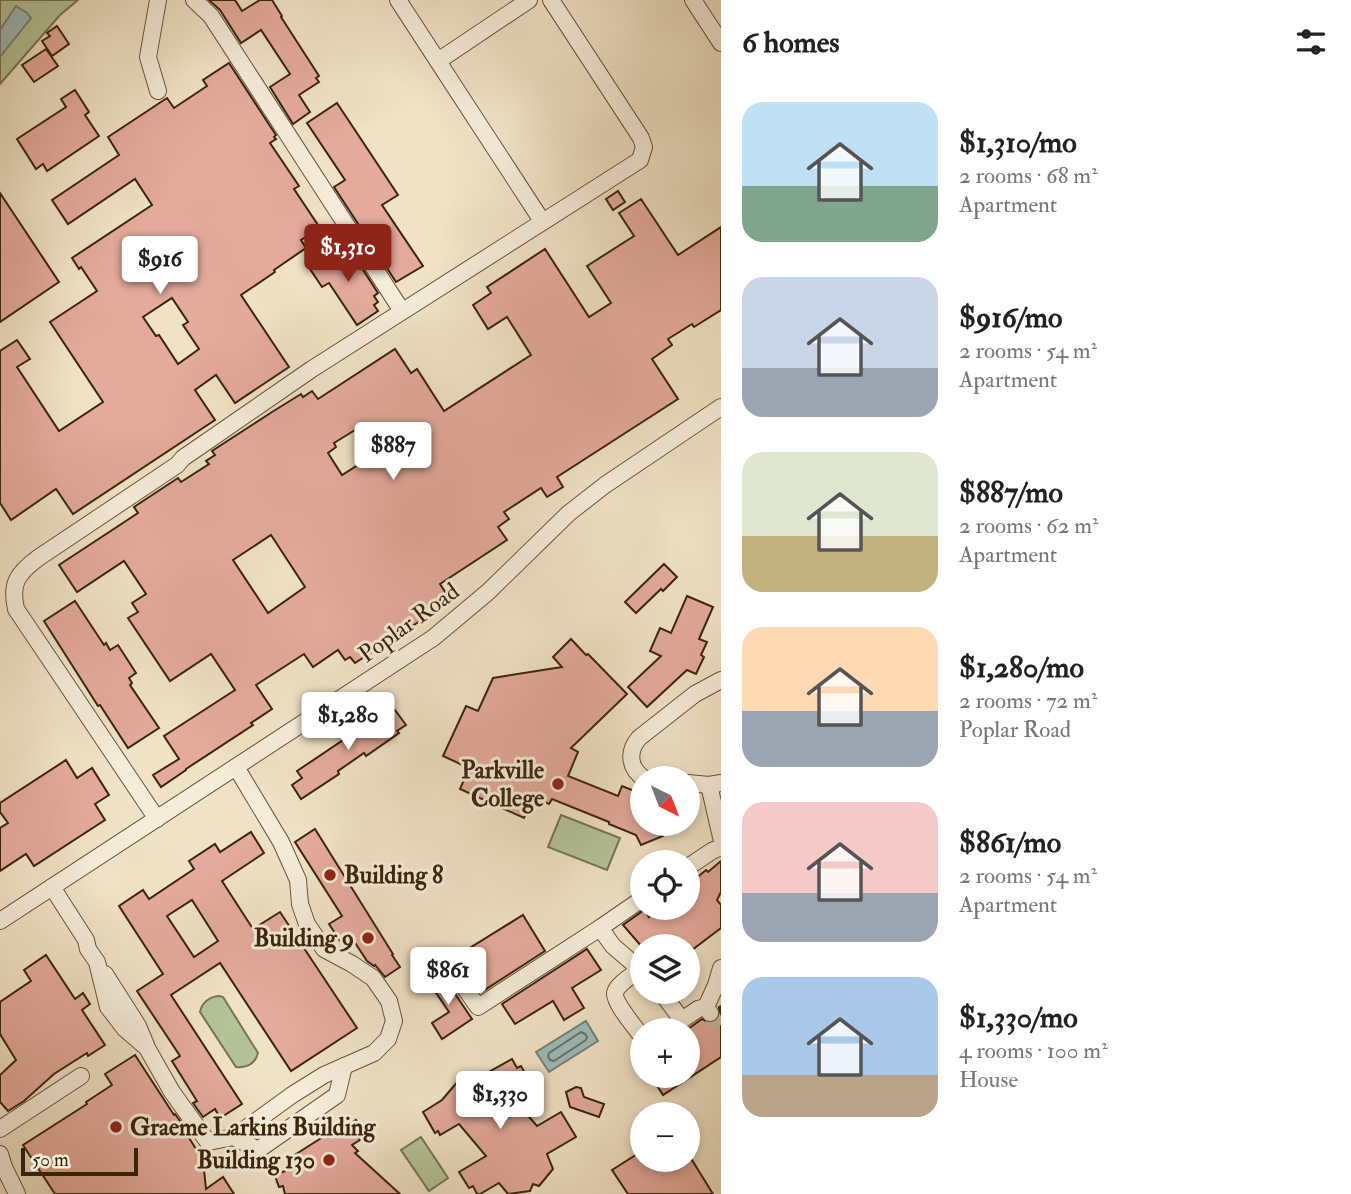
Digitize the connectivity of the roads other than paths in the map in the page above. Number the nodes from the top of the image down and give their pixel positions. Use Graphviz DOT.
graph roads {
  1 [pos="158,0"];
  2 [pos="194,0"];
  3 [pos="398,0"];
  4 [pos="529,0"];
  5 [pos="551,0"];
  6 [pos="693,0"];
  7 [pos="721,43"];
  8 [pos="438,61"];
  9 [pos="158,92"];
  10 [pos="542,221"];
  11 [pos="402,311"];
  12 [pos="721,407"];
  13 [pos="721,680"];
  14 [pos="633,766"];
  15 [pos="236,767"];
  16 [pos="715,784"];
  17 [pos="156,819"];
  18 [pos="721,837"];
  19 [pos="721,847"];
  20 [pos="700,859"];
  21 [pos="52,887"];
  22 [pos="630,908"];
  23 [pos="0,921"];
  24 [pos="600,929"];
  25 [pos="630,961"];
  26 [pos="447,962"];
  27 [pos="721,968"];
  28 [pos="630,978"];
  29 [pos="685,1018"];
  30 [pos="630,1020"];
  31 [pos="344,1066"];
  32 [pos="81,1076"];
  33 [pos="0,1129"];
  34 [pos="234,1137"];
  35 [pos="0,1154"];
  36 [pos="18,1194"];
  1 -- 9 [label="street"];
  2 -- 11 [label="street"];
  3 -- 8 [label="street"];
  4 -- 8 [label="street"];
  5 -- 10 [label="street"];
  6 -- 7 [label="street"];
  8 -- 10 [label="street"];
  10 -- 11 [label="street"];
  11 -- 17 [label="street"];
  12 -- 15 [label="street, Poplar Road"];
  13 -- 14 [label="street"];
  15 -- 17 [label="street, Poplar Road"];
  15 -- 31 [label="street"];
  16 -- 18 [label="street"];
  17 -- 21 [label="street, Poplar Road"];
  19 -- 20 [label="street"];
  21 -- 23 [label="street, Poplar Road"];
  21 -- 34 [label="street"];
  22 -- 24 [label="street"];
  24 -- 25 [label="street"];
  24 -- 26 [label="street"];
  27 -- 29 [label="street"];
  28 -- 30 [label="street"];
  31 -- 34 [label="street"];
  31 -- 34 [label="street"];
  32 -- 33 [label="street"];
  35 -- 36 [label="street"];
}
